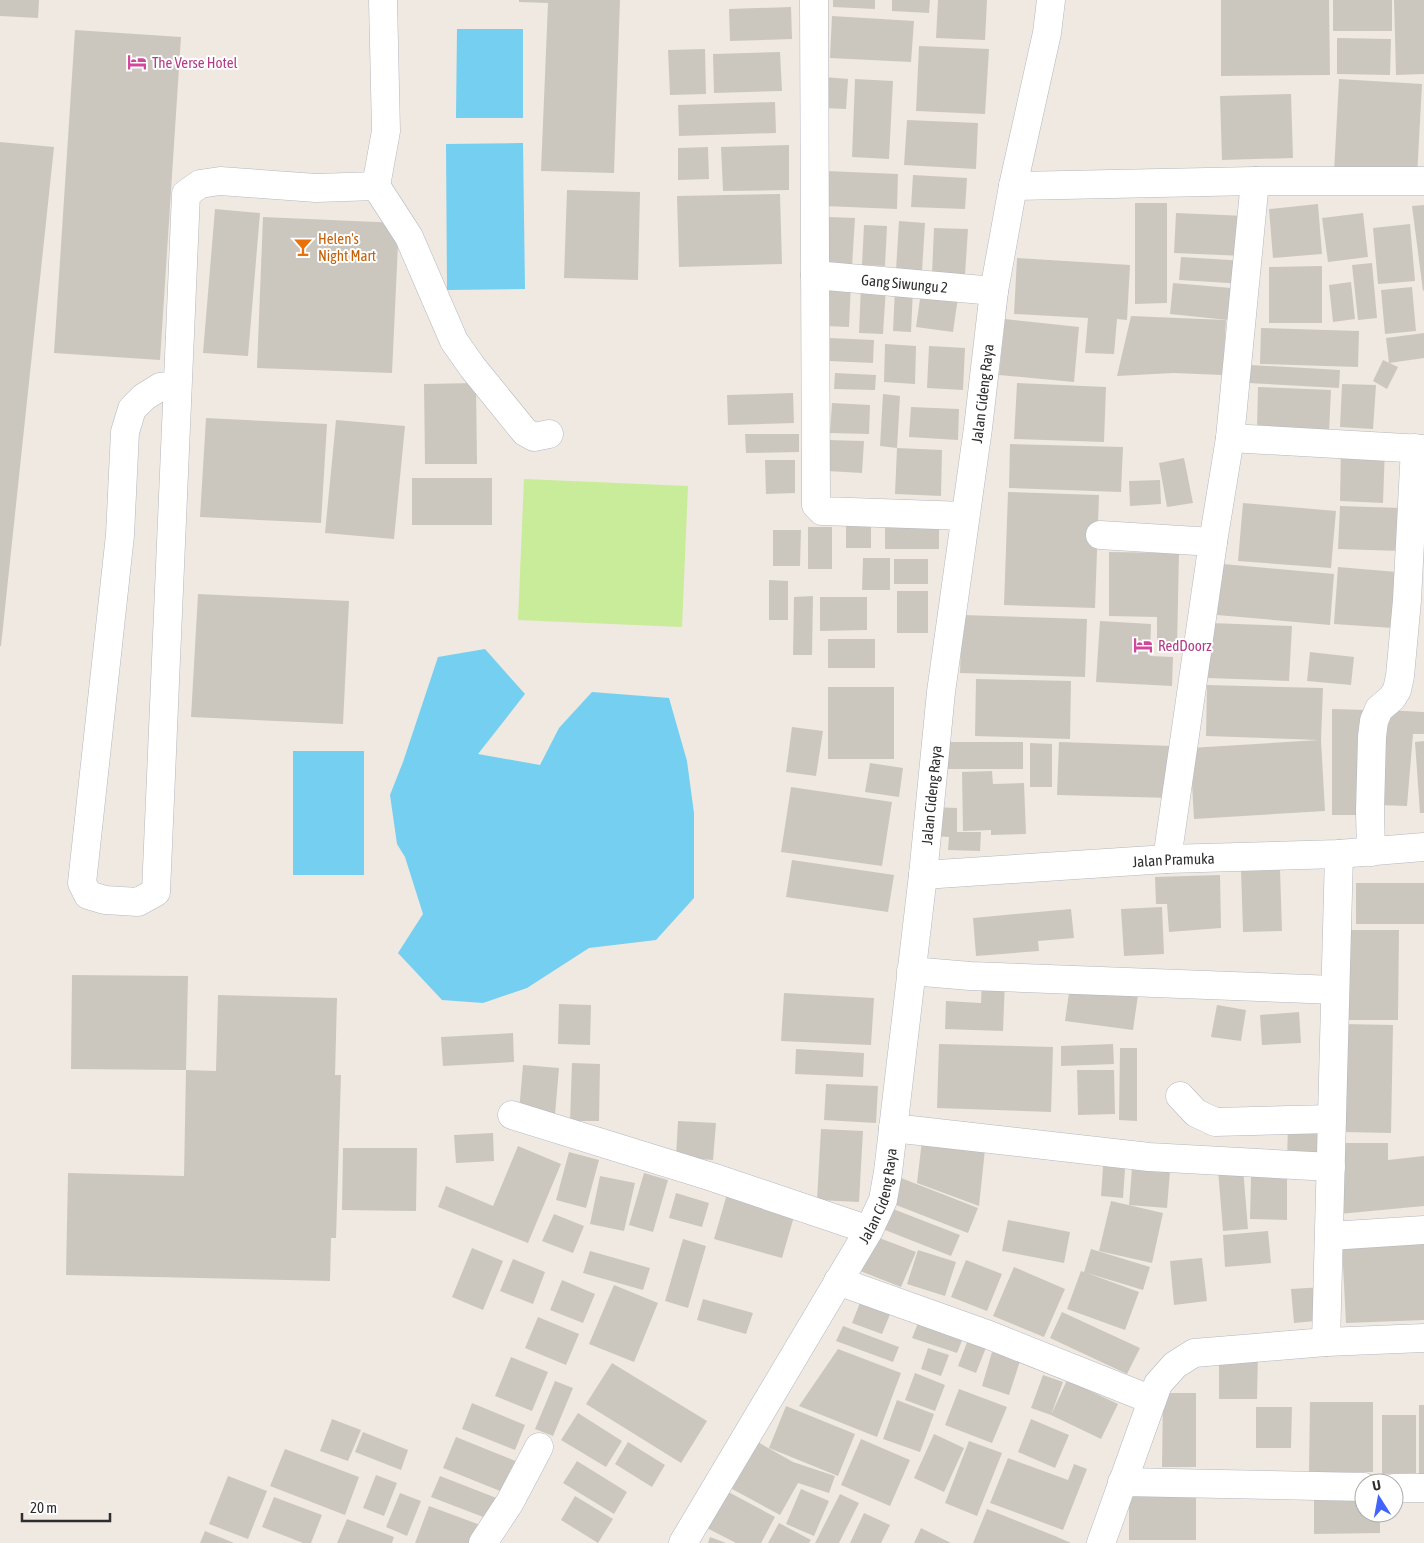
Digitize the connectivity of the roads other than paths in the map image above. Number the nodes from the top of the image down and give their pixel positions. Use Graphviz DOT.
graph roads {
  1 [pos="383,0"];
  2 [pos="814,0"];
  3 [pos="1051,0"];
  4 [pos="1256,181"];
  5 [pos="1424,182"];
  6 [pos="376,186"];
  7 [pos="1013,186"];
  8 [pos="814,275"];
  9 [pos="994,291"];
  10 [pos="178,385"];
  11 [pos="549,434"];
  12 [pos="1230,438"];
  13 [pos="1419,449"];
  14 [pos="965,516"];
  15 [pos="1100,535"];
  16 [pos="1213,542"];
  17 [pos="1424,847"];
  18 [pos="1371,852"];
  19 [pos="1339,854"];
  20 [pos="1167,859"];
  21 [pos="923,875"];
  22 [pos="912,971"];
  23 [pos="1335,990"];
  24 [pos="1180,1096"];
  25 [pos="512,1115"];
  26 [pos="1332,1119"];
  27 [pos="894,1128"];
  28 [pos="1332,1167"];
  29 [pos="869,1230"];
  30 [pos="1424,1230"];
  31 [pos="1330,1236"];
  32 [pos="838,1281"];
  33 [pos="1424,1338"];
  34 [pos="1326,1342"];
  35 [pos="1152,1400"];
  36 [pos="539,1447"];
  37 [pos="1122,1482"];
  38 [pos="1354,1487"];
  39 [pos="1404,1488"];
  40 [pos="1424,1488"];
  41 [pos="483,1543"];
  42 [pos="683,1543"];
  43 [pos="1101,1543"];
  1 -- 6 [label="street"];
  2 -- 8 [label="street"];
  3 -- 7 [label="street, Jalan Cideng Raya"];
  4 -- 5 [label="street"];
  4 -- 7 [label="street"];
  4 -- 12 [label="street"];
  6 -- 10 [label="street"];
  6 -- 11 [label="street"];
  7 -- 9 [label="street, Jalan Cideng Raya"];
  8 -- 9 [label="street, Gang Siwungu 2"];
  8 -- 14 [label="street"];
  9 -- 14 [label="street, Jalan Cideng Raya"];
  10 -- 10 [label="street"];
  12 -- 13 [label="street"];
  12 -- 16 [label="street"];
  13 -- 18 [label="street"];
  14 -- 21 [label="street, Jalan Cideng Raya"];
  15 -- 16 [label="street"];
  16 -- 20 [label="street"];
  17 -- 18 [label="street, Jalan Pramuka"];
  18 -- 19 [label="street, Jalan Pramuka"];
  19 -- 20 [label="street, Jalan Pramuka"];
  19 -- 23 [label="street"];
  20 -- 21 [label="street, Jalan Pramuka"];
  21 -- 22 [label="street, Jalan Cideng Raya"];
  22 -- 23 [label="street"];
  22 -- 27 [label="street, Jalan Cideng Raya"];
  23 -- 26 [label="street"];
  24 -- 26 [label="street"];
  25 -- 29 [label="street"];
  26 -- 28 [label="street"];
  27 -- 28 [label="street"];
  27 -- 29 [label="street, Jalan Cideng Raya"];
  28 -- 31 [label="street"];
  29 -- 32 [label="street, Jalan Cideng Raya"];
  30 -- 31 [label="street"];
  31 -- 34 [label="street"];
  32 -- 35 [label="street"];
  32 -- 42 [label="street, Jalan Cideng Raya"];
  33 -- 34 [label="street"];
  34 -- 35 [label="street"];
  35 -- 37 [label="street"];
  36 -- 41 [label="street"];
  37 -- 38 [label="street"];
  37 -- 43 [label="street"];
  39 -- 40 [label="street"];
}
